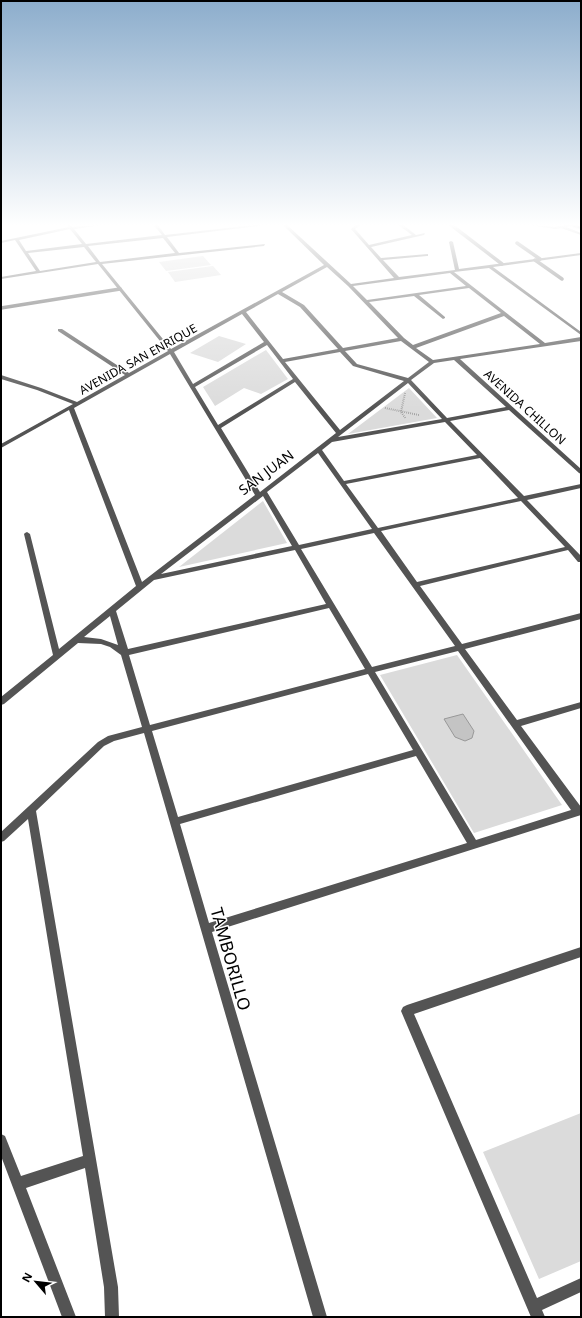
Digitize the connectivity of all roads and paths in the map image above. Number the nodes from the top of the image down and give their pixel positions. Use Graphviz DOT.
graph roads {
  1 [pos="350,285"];
  2 [pos="117,286"];
  3 [pos="290,286"];
  4 [pos="515,286"];
  5 [pos="469,287"];
  6 [pos="120,289"];
  7 [pos="278,292"];
  8 [pos="415,294"];
  9 [pos="366,301"];
  10 [pos="1,308"];
  11 [pos="243,312"];
  12 [pos="504,314"];
  13 [pos="442,318"];
  14 [pos="60,330"];
  15 [pos="581,334"];
  16 [pos="581,339"];
  17 [pos="402,340"];
  18 [pos="267,343"];
  19 [pos="543,344"];
  20 [pos="413,347"];
  21 [pos="341,349"];
  22 [pos="170,352"];
  23 [pos="455,358"];
  24 [pos="281,360"];
  25 [pos="432,362"];
  26 [pos="129,375"];
  27 [pos="1,377"];
  28 [pos="296,379"];
  29 [pos="408,380"];
  30 [pos="192,387"];
  31 [pos="75,405"];
  32 [pos="374,406"];
  33 [pos="510,408"];
  34 [pos="401,412"];
  35 [pos="420,416"];
  36 [pos="446,420"];
  37 [pos="410,426"];
  38 [pos="217,428"];
  39 [pos="339,433"];
  40 [pos="330,440"];
  41 [pos="1,446"];
  42 [pos="318,449"];
  43 [pos="481,456"];
  44 [pos="580,471"];
  45 [pos="342,482"];
  46 [pos="581,486"];
  47 [pos="260,493"];
  48 [pos="522,499"];
  49 [pos="376,530"];
  50 [pos="27,534"];
  51 [pos="296,547"];
  52 [pos="570,548"];
  53 [pos="581,560"];
  54 [pos="151,578"];
  55 [pos="415,585"];
  56 [pos="140,587"];
  57 [pos="330,605"];
  58 [pos="112,610"];
  59 [pos="581,616"];
  60 [pos="75,640"];
  61 [pos="460,647"];
  62 [pos="124,653"];
  63 [pos="57,656"];
  64 [pos="370,670"];
  65 [pos="1,702"];
  66 [pos="581,705"];
  67 [pos="515,724"];
  68 [pos="146,728"];
  69 [pos="418,752"];
  70 [pos="31,811"];
  71 [pos="579,811"];
  72 [pos="174,822"];
  73 [pos="1,838"];
  74 [pos="474,845"];
  75 [pos="206,930"];
  76 [pos="581,952"];
  77 [pos="1,1140"];
  78 [pos="89,1160"];
  79 [pos="17,1184"];
  80 [pos="581,1285"];
  81 [pos="536,1312"];
  82 [pos="69,1317"];
  83 [pos="112,1317"];
  84 [pos="320,1317"];
  1 -- 9 [label="street"];
  2 -- 6 [label="street"];
  3 -- 7 [label="street, AVENIDA SAN ENRIQUE"];
  4 -- 15 [label="street"];
  5 -- 8 [label="street"];
  5 -- 12 [label="street"];
  6 -- 10 [label="lane"];
  6 -- 22 [label="street"];
  7 -- 11 [label="street, AVENIDA SAN ENRIQUE"];
  7 -- 21 [label="street"];
  8 -- 9 [label="street"];
  8 -- 13 [label="street"];
  9 -- 17 [label="street"];
  11 -- 18 [label="street"];
  11 -- 22 [label="street, AVENIDA SAN ENRIQUE"];
  12 -- 19 [label="street"];
  12 -- 20 [label="street"];
  14 -- 26 [label="street"];
  16 -- 19 [label="street, SAN JUAN"];
  17 -- 20 [label="street"];
  17 -- 21 [label="street"];
  18 -- 24 [label="street"];
  18 -- 30 [label="street"];
  19 -- 23 [label="street, SAN JUAN"];
  20 -- 25 [label="street"];
  21 -- 24 [label="street"];
  21 -- 29 [label="street"];
  22 -- 26 [label="street, AVENIDA SAN ENRIQUE"];
  22 -- 30 [label="street"];
  23 -- 25 [label="street, SAN JUAN"];
  23 -- 33 [label="street, AVENIDA CHILLON"];
  24 -- 28 [label="street"];
  25 -- 29 [label="street, SAN JUAN"];
  26 -- 31 [label="street, AVENIDA SAN ENRIQUE"];
  27 -- 31 [label="street"];
  28 -- 38 [label="street"];
  28 -- 39 [label="street"];
  29 -- 32 [label="street, SAN JUAN"];
  29 -- 34 [label="path"];
  29 -- 36 [label="street"];
  30 -- 38 [label="street"];
  31 -- 41 [label="street, AVENIDA SAN ENRIQUE"];
  31 -- 56 [label="street"];
  32 -- 34 [label="path"];
  32 -- 39 [label="street, SAN JUAN"];
  33 -- 36 [label="street"];
  33 -- 44 [label="street, AVENIDA CHILLON"];
  34 -- 35 [label="path"];
  34 -- 37 [label="path"];
  36 -- 37 [label="street"];
  36 -- 43 [label="street"];
  37 -- 40 [label="street"];
  38 -- 47 [label="street"];
  39 -- 40 [label="street, SAN JUAN"];
  40 -- 42 [label="street, SAN JUAN"];
  42 -- 45 [label="street"];
  42 -- 47 [label="street, SAN JUAN"];
  43 -- 45 [label="street"];
  43 -- 48 [label="street"];
  45 -- 49 [label="street"];
  46 -- 48 [label="street"];
  47 -- 51 [label="street"];
  47 -- 54 [label="street, SAN JUAN"];
  48 -- 49 [label="street"];
  48 -- 52 [label="street"];
  49 -- 51 [label="street"];
  49 -- 55 [label="street"];
  50 -- 63 [label="street"];
  51 -- 54 [label="street"];
  51 -- 57 [label="street"];
  52 -- 53 [label="street"];
  52 -- 55 [label="street"];
  54 -- 56 [label="street, SAN JUAN"];
  55 -- 61 [label="street"];
  56 -- 58 [label="street, SAN JUAN"];
  57 -- 62 [label="street"];
  57 -- 64 [label="street"];
  58 -- 60 [label="street, SAN JUAN"];
  58 -- 62 [label="street, TAMBORILLO"];
  59 -- 61 [label="street"];
  60 -- 62 [label="street"];
  60 -- 63 [label="street, SAN JUAN"];
  61 -- 64 [label="street"];
  61 -- 67 [label="street"];
  62 -- 68 [label="street, TAMBORILLO"];
  63 -- 65 [label="street, SAN JUAN"];
  64 -- 68 [label="street"];
  64 -- 69 [label="street"];
  66 -- 67 [label="street"];
  67 -- 71 [label="street"];
  68 -- 70 [label="street"];
  68 -- 72 [label="street, TAMBORILLO"];
  69 -- 72 [label="street"];
  69 -- 74 [label="street"];
  70 -- 73 [label="street"];
  70 -- 78 [label="street"];
  71 -- 74 [label="street"];
  72 -- 75 [label="street, TAMBORILLO"];
  74 -- 75 [label="street"];
  75 -- 84 [label="street, TAMBORILLO"];
  76 -- 81 [label="street"];
  77 -- 79 [label="street"];
  78 -- 79 [label="street"];
  78 -- 83 [label="street"];
  79 -- 82 [label="street"];
  80 -- 81 [label="street"];
}
